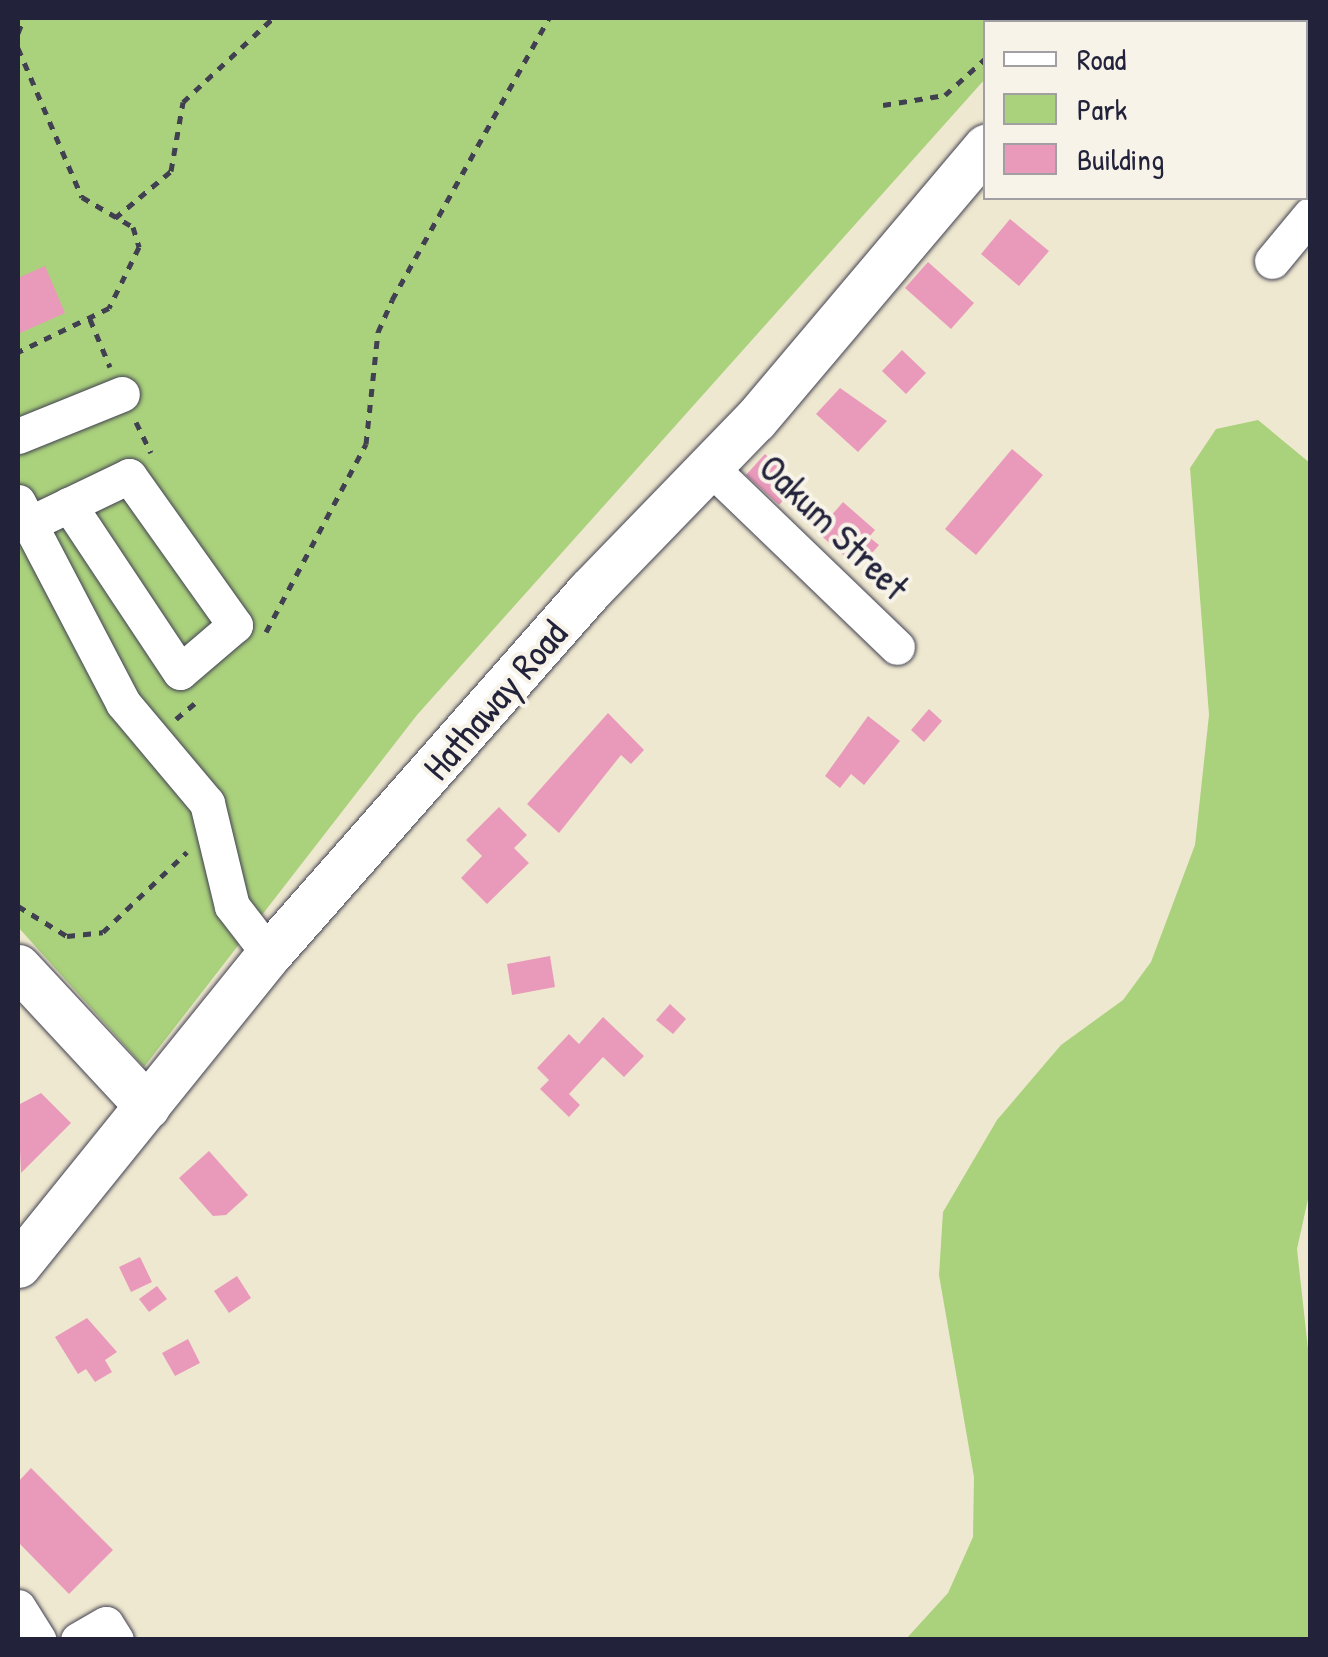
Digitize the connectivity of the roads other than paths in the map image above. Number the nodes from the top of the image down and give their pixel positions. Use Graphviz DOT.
graph roads {
  1 [pos="983,151"];
  2 [pos="1310,215"];
  3 [pos="1272,261"];
  4 [pos="122,394"];
  5 [pos="18,436"];
  6 [pos="711,468"];
  7 [pos="70,505"];
  8 [pos="23,513"];
  9 [pos="897,648"];
  10 [pos="269,954"];
  11 [pos="18,967"];
  12 [pos="147,1106"];
  13 [pos="18,1265"];
  14 [pos="18,1607"];
  15 [pos="39,1640"];
  16 [pos="78,1640"];
  17 [pos="116,1640"];
  1 -- 6 [label="main road, Hathaway Road"];
  2 -- 3 [label="street"];
  4 -- 5 [label="street"];
  6 -- 9 [label="street, Oakum Street"];
  6 -- 10 [label="main road, Hathaway Road"];
  7 -- 7 [label="street"];
  7 -- 8 [label="street"];
  8 -- 10 [label="street"];
  10 -- 12 [label="main road, Hathaway Road"];
  11 -- 12 [label="main road"];
  12 -- 13 [label="main road, Hathaway Road"];
  14 -- 15 [label="street"];
  16 -- 17 [label="street"];
}
